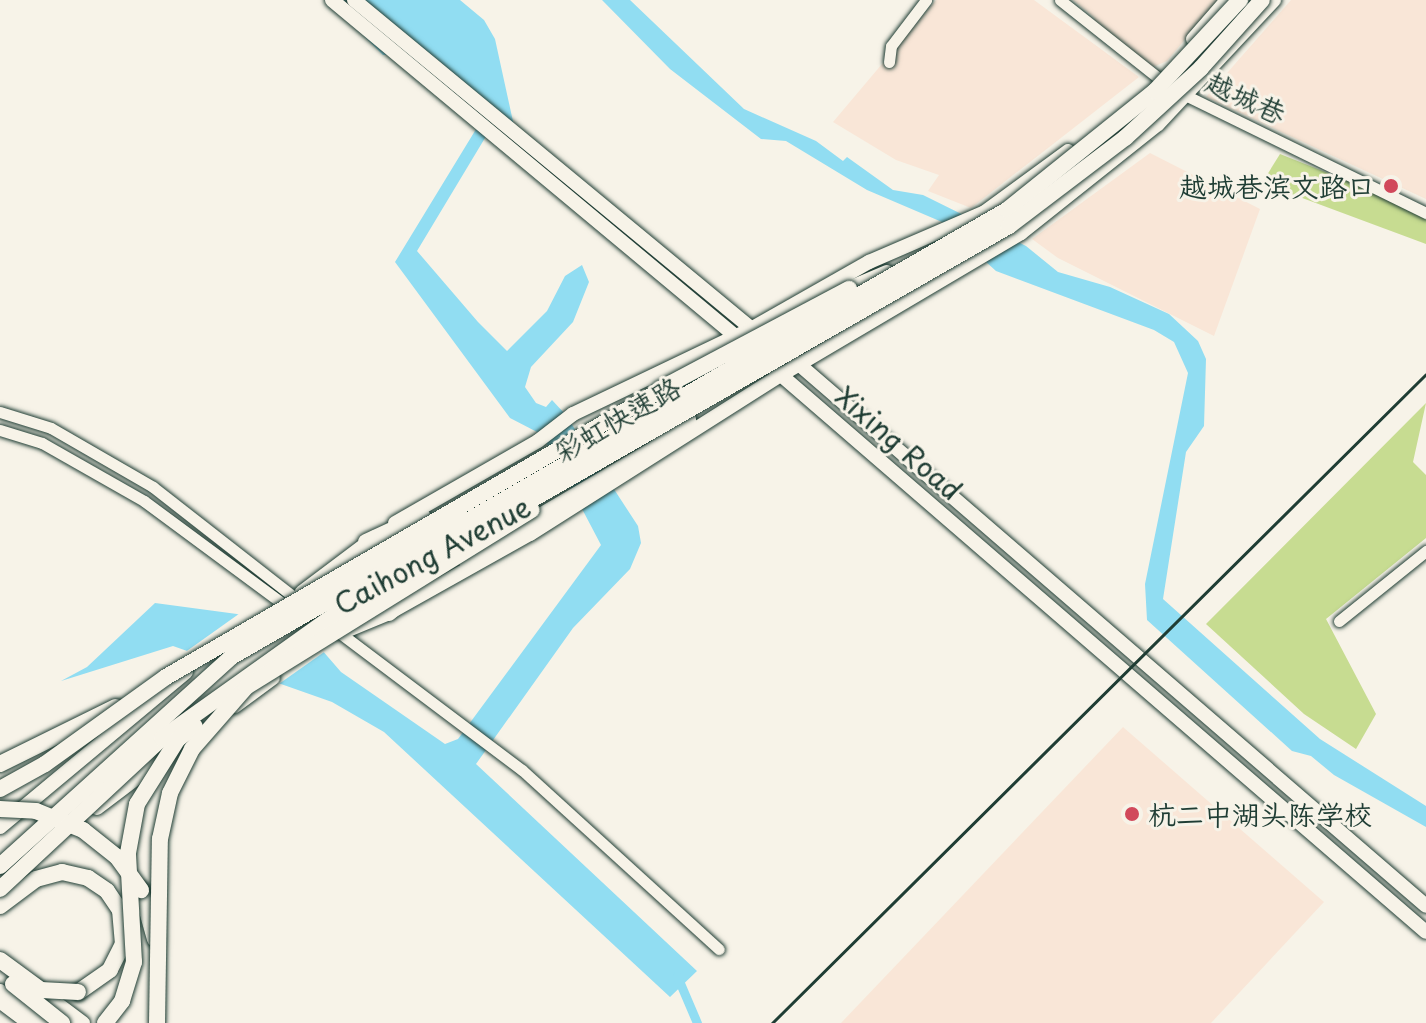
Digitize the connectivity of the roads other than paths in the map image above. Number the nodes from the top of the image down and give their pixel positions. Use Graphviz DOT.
graph roads {
  1 [pos="332,0"];
  2 [pos="354,0"];
  3 [pos="926,0"];
  4 [pos="1060,0"];
  5 [pos="1227,0"];
  6 [pos="1240,0"];
  7 [pos="1262,0"];
  8 [pos="1274,0"];
  9 [pos="889,62"];
  10 [pos="1159,79"];
  11 [pos="1187,96"];
  12 [pos="1426,213"];
  13 [pos="944,256"];
  14 [pos="751,329"];
  15 [pos="799,364"];
  16 [pos="781,375"];
  17 [pos="668,386"];
  18 [pos="0,412"];
  19 [pos="688,420"];
  20 [pos="0,430"];
  21 [pos="366,542"];
  22 [pos="1426,551"];
  23 [pos="289,601"];
  24 [pos="389,613"];
  25 [pos="1339,621"];
  26 [pos="333,638"];
  27 [pos="166,677"];
  28 [pos="246,687"];
  29 [pos="0,764"];
  30 [pos="0,789"];
  31 [pos="0,809"];
  32 [pos="0,827"];
  33 [pos="0,866"];
  34 [pos="0,889"];
  35 [pos="0,903"];
  36 [pos="1426,906"];
  37 [pos="1426,932"];
  38 [pos="156,944"];
  39 [pos="719,949"];
  40 [pos="0,960"];
  41 [pos="0,974"];
  42 [pos="0,991"];
  43 [pos="51,999"];
  44 [pos="0,1000"];
  45 [pos="30,1023"];
  46 [pos="41,1023"];
  47 [pos="55,1023"];
  48 [pos="62,1023"];
  49 [pos="83,1023"];
  50 [pos="105,1023"];
  51 [pos="157,1023"];
  1 -- 16 [label="main road, Xixing Road"];
  2 -- 14 [label="main road, Xixing Road"];
  3 -- 9 [label="street"];
  4 -- 10 [label="street, 越城巷"];
  5 -- 10 [label="main road, Caihong Avenue"];
  6 -- 13 [label="highway, 彩虹快速路, bridge"];
  7 -- 13 [label="highway, 彩虹快速路, bridge"];
  8 -- 11 [label="main road, Caihong Avenue"];
  10 -- 11 [label="street, 越城巷"];
  10 -- 14 [label="main road, Caihong Avenue"];
  11 -- 12 [label="street, 越城巷"];
  11 -- 15 [label="main road, Caihong Avenue"];
  13 -- 17 [label="highway, bridge"];
  13 -- 19 [label="highway, bridge"];
  13 -- 33 [label="highway, 彩虹快速路, bridge"];
  13 -- 34 [label="highway, 彩虹快速路, bridge"];
  14 -- 15 [label="main road, Xixing Road"];
  14 -- 21 [label="main road, Caihong Avenue"];
  15 -- 16 [label="main road, Caihong Avenue"];
  15 -- 36 [label="main road, Xixing Road"];
  16 -- 24 [label="main road, Caihong Avenue"];
  16 -- 37 [label="main road, Xixing Road"];
  17 -- 21 [label="highway, bridge"];
  17 -- 27 [label="highway, bridge"];
  18 -- 23 [label="street"];
  19 -- 24 [label="highway"];
  19 -- 28 [label="highway, bridge"];
  20 -- 23 [label="street"];
  21 -- 23 [label="main road, Caihong Avenue"];
  22 -- 25 [label="street"];
  23 -- 26 [label="street"];
  23 -- 32 [label="main road, Caihong Avenue, bridge"];
  24 -- 26 [label="main road, Caihong Avenue"];
  26 -- 35 [label="main road, Caihong Avenue, bridge"];
  26 -- 39 [label="street"];
  27 -- 29 [label="highway, bridge"];
  27 -- 30 [label="highway, bridge"];
  28 -- 38 [label="highway, bridge"];
  28 -- 50 [label="highway, bridge"];
  31 -- 38 [label="highway, bridge"];
  35 -- 40 [label="highway, bridge"];
  38 -- 51 [label="highway, bridge"];
  40 -- 43 [label="main road"];
  41 -- 48 [label="highway, bridge"];
  42 -- 46 [label="main road"];
  43 -- 47 [label="main road"];
  43 -- 49 [label="main road"];
  44 -- 45 [label="highway"];
}
